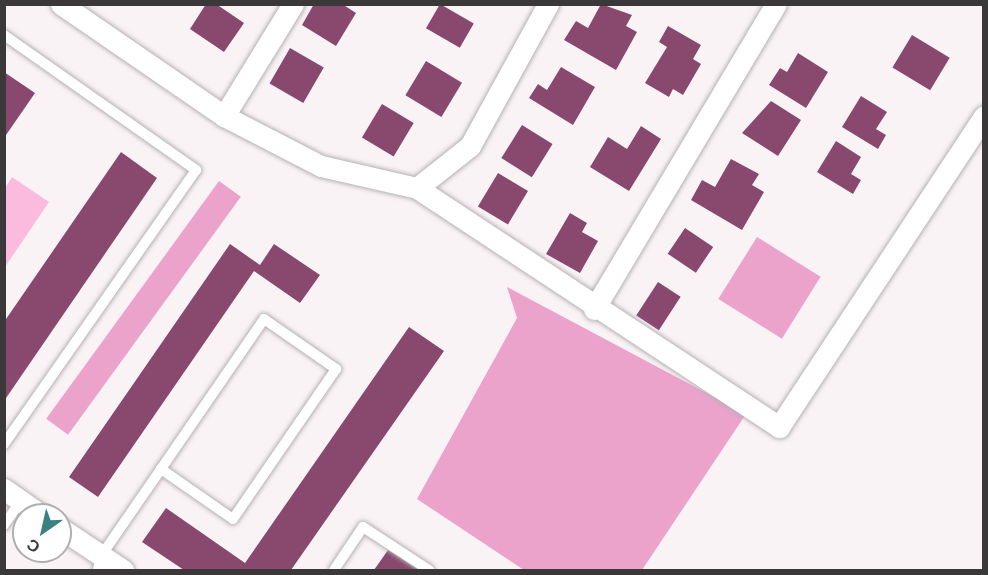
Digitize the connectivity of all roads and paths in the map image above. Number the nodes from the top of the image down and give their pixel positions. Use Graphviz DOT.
graph roads {
  1 [pos="61,4"];
  2 [pos="293,4"];
  3 [pos="548,4"];
  4 [pos="776,4"];
  5 [pos="84,10"];
  6 [pos="4,35"];
  7 [pos="224,116"];
  8 [pos="984,116"];
  9 [pos="417,188"];
  10 [pos="594,309"];
  11 [pos="4,444"];
  12 [pos="161,470"];
  13 [pos="13,495"];
  14 [pos="4,525"];
  15 [pos="72,538"];
  16 [pos="100,563"];
  17 [pos="123,570"];
  18 [pos="334,570"];
  19 [pos="429,570"];
  1 -- 5 [label="street"];
  2 -- 7 [label="street"];
  3 -- 9 [label="street"];
  4 -- 10 [label="street"];
  5 -- 7 [label="street"];
  6 -- 11 [label="lane"];
  7 -- 9 [label="street"];
  8 -- 10 [label="street"];
  9 -- 10 [label="street"];
  12 -- 12 [label="lane"];
  12 -- 16 [label="lane"];
  13 -- 14 [label="lane"];
  15 -- 16 [label="street"];
  16 -- 17 [label="street"];
  18 -- 19 [label="lane"];
}
